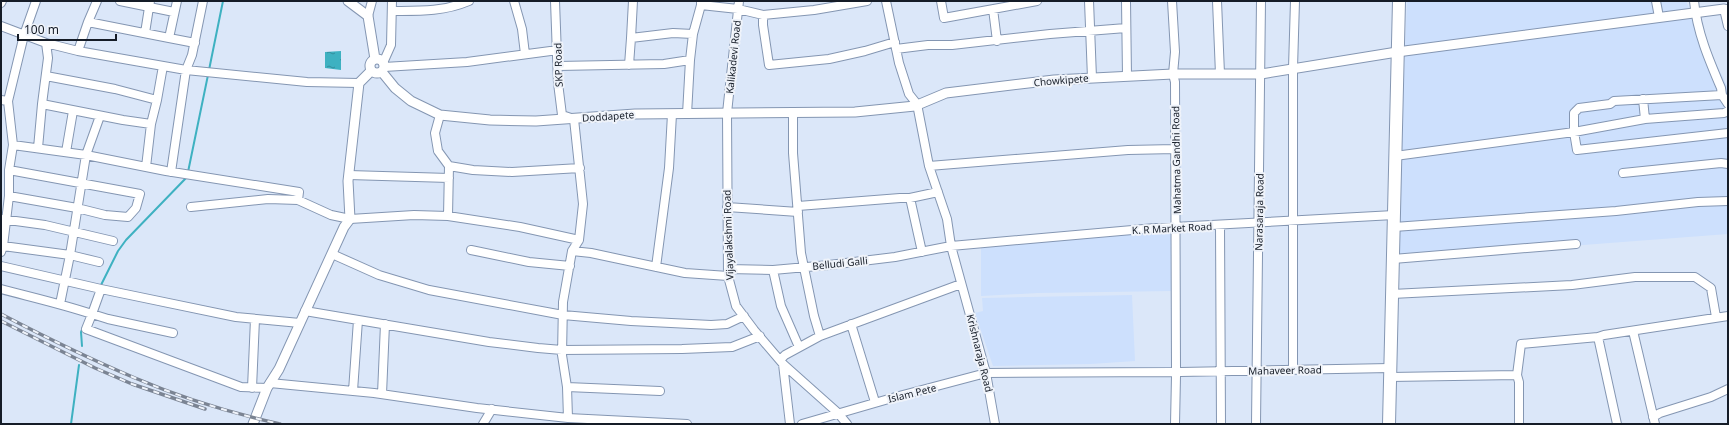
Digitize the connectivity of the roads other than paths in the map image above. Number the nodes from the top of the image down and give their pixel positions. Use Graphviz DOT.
graph roads {
  1 [pos="36,1"];
  2 [pos="97,1"];
  3 [pos="120,1"];
  4 [pos="177,1"];
  5 [pos="203,1"];
  6 [pos="348,1"];
  7 [pos="367,1"];
  8 [pos="372,1"];
  9 [pos="392,1"];
  10 [pos="469,1"];
  11 [pos="514,1"];
  12 [pos="555,1"];
  13 [pos="633,1"];
  14 [pos="867,1"];
  15 [pos="886,1"];
  16 [pos="941,1"];
  17 [pos="1037,1"];
  18 [pos="1089,1"];
  19 [pos="1126,1"];
  20 [pos="1172,1"];
  21 [pos="1217,1"];
  22 [pos="1261,1"];
  23 [pos="1295,1"];
  24 [pos="1398,1"];
  25 [pos="1656,1"];
  26 [pos="1694,1"];
  27 [pos="701,3"];
  28 [pos="149,4"];
  29 [pos="837,4"];
  30 [pos="739,5"];
  31 [pos="993,9"];
  32 [pos="1726,9"];
  33 [pos="392,11"];
  34 [pos="174,12"];
  35 [pos="1695,13"];
  36 [pos="763,15"];
  37 [pos="368,16"];
  38 [pos="1659,17"];
  39 [pos="88,22"];
  40 [pos="1,26"];
  41 [pos="1728,26"];
  42 [pos="1126,28"];
  43 [pos="1089,31"];
  44 [pos="145,33"];
  45 [pos="693,34"];
  46 [pos="24,35"];
  47 [pos="169,38"];
  48 [pos="631,38"];
  49 [pos="997,40"];
  50 [pos="46,43"];
  51 [pos="195,43"];
  52 [pos="895,46"];
  53 [pos="558,50"];
  54 [pos="78,51"];
  55 [pos="1397,52"];
  56 [pos="525,54"];
  57 [pos="690,60"];
  58 [pos="381,65"];
  59 [pos="630,65"];
  60 [pos="163,66"];
  61 [pos="558,66"];
  62 [pos="1293,68"];
  63 [pos="186,70"];
  64 [pos="1172,74"];
  65 [pos="1220,74"];
  66 [pos="1260,74"];
  67 [pos="46,76"];
  68 [pos="1127,76"];
  69 [pos="1092,78"];
  70 [pos="359,83"];
  71 [pos="1722,95"];
  72 [pos="1643,99"];
  73 [pos="157,100"];
  74 [pos="5,101"];
  75 [pos="42,104"];
  76 [pos="917,104"];
  77 [pos="1728,104"];
  78 [pos="73,111"];
  79 [pos="1728,111"];
  80 [pos="727,113"];
  81 [pos="793,113"];
  82 [pos="672,114"];
  83 [pos="687,114"];
  84 [pos="440,115"];
  85 [pos="100,116"];
  86 [pos="574,118"];
  87 [pos="1645,119"];
  88 [pos="151,124"];
  89 [pos="1574,132"];
  90 [pos="1728,133"];
  91 [pos="13,145"];
  92 [pos="38,148"];
  93 [pos="1175,148"];
  94 [pos="66,152"];
  95 [pos="86,155"];
  96 [pos="1395,156"];
  97 [pos="1728,164"];
  98 [pos="449,166"];
  99 [pos="929,166"];
  100 [pos="146,167"];
  101 [pos="580,168"];
  102 [pos="9,170"];
  103 [pos="171,172"];
  104 [pos="1623,173"];
  105 [pos="349,175"];
  106 [pos="449,178"];
  107 [pos="81,183"];
  108 [pos="938,192"];
  109 [pos="9,196"];
  110 [pos="910,198"];
  111 [pos="298,200"];
  112 [pos="1728,201"];
  113 [pos="191,207"];
  114 [pos="727,207"];
  115 [pos="77,208"];
  116 [pos="798,209"];
  117 [pos="448,216"];
  118 [pos="4,219"];
  119 [pos="350,219"];
  120 [pos="1293,221"];
  121 [pos="1394,221"];
  122 [pos="1259,224"];
  123 [pos="1220,225"];
  124 [pos="1176,227"];
  125 [pos="73,232"];
  126 [pos="579,240"];
  127 [pos="113,241"];
  128 [pos="1576,244"];
  129 [pos="951,246"];
  130 [pos="2,249"];
  131 [pos="471,250"];
  132 [pos="572,251"];
  133 [pos="922,252"];
  134 [pos="332,254"];
  135 [pos="70,255"];
  136 [pos="1393,259"];
  137 [pos="99,262"];
  138 [pos="1,266"];
  139 [pos="570,266"];
  140 [pos="656,267"];
  141 [pos="804,267"];
  142 [pos="773,270"];
  143 [pos="728,272"];
  144 [pos="65,280"];
  145 [pos="961,284"];
  146 [pos="1,289"];
  147 [pos="99,289"];
  148 [pos="1392,294"];
  149 [pos="60,304"];
  150 [pos="305,311"];
  151 [pos="90,313"];
  152 [pos="563,315"];
  153 [pos="744,316"];
  154 [pos="1728,316"];
  155 [pos="1716,317"];
  156 [pos="254,319"];
  157 [pos="358,320"];
  158 [pos="300,323"];
  159 [pos="385,324"];
  160 [pos="851,324"];
  161 [pos="1633,331"];
  162 [pos="173,333"];
  163 [pos="760,336"];
  164 [pos="820,336"];
  165 [pos="1598,337"];
  166 [pos="799,347"];
  167 [pos="562,350"];
  168 [pos="782,362"];
  169 [pos="1257,370"];
  170 [pos="1293,370"];
  171 [pos="1220,371"];
  172 [pos="1176,372"];
  173 [pos="986,373"];
  174 [pos="1390,373"];
  175 [pos="1517,375"];
  176 [pos="269,386"];
  177 [pos="567,387"];
  178 [pos="252,388"];
  179 [pos="1728,389"];
  180 [pos="353,391"];
  181 [pos="660,391"];
  182 [pos="382,394"];
  183 [pos="875,402"];
  184 [pos="492,410"];
  185 [pos="838,414"];
  186 [pos="568,418"];
  187 [pos="1654,420"];
  188 [pos="253,424"];
  189 [pos="483,424"];
  190 [pos="687,424"];
  191 [pos="790,424"];
  192 [pos="802,424"];
  193 [pos="847,424"];
  194 [pos="996,424"];
  195 [pos="1175,424"];
  196 [pos="1221,424"];
  197 [pos="1256,424"];
  198 [pos="1389,424"];
  199 [pos="1519,424"];
  200 [pos="1617,424"];
  1 -- 46 [label="street"];
  2 -- 39 [label="street"];
  3 -- 28 [label="street"];
  4 -- 34 [label="street"];
  5 -- 51 [label="street"];
  6 -- 37 [label="street"];
  7 -- 37 [label="street"];
  8 -- 37 [label="street"];
  9 -- 33 [label="street"];
  10 -- 33 [label="street"];
  11 -- 56 [label="street"];
  12 -- 53 [label="street, SKP Road"];
  13 -- 48 [label="street"];
  14 -- 29 [label="street"];
  15 -- 52 [label="street, Krishnaraja Road"];
  16 -- 31 [label="street"];
  17 -- 31 [label="street"];
  18 -- 43 [label="street"];
  19 -- 42 [label="street"];
  20 -- 64 [label="street, Mahatma Gandhi Road"];
  21 -- 65 [label="street"];
  22 -- 66 [label="street, Narasaraja Road"];
  23 -- 62 [label="street"];
  24 -- 55 [label="main road"];
  25 -- 38 [label="street"];
  26 -- 35 [label="street"];
  27 -- 30 [label="street"];
  27 -- 45 [label="street"];
  28 -- 34 [label="street"];
  28 -- 44 [label="street"];
  29 -- 36 [label="street"];
  30 -- 36 [label="street"];
  30 -- 80 [label="street, Kalikadevi Road"];
  31 -- 49 [label="street"];
  32 -- 35 [label="street, Chowkipete"];
  32 -- 41 [label="street"];
  33 -- 58 [label="street"];
  34 -- 47 [label="street"];
  35 -- 38 [label="street, Chowkipete"];
  35 -- 71 [label="street"];
  36 -- 52 [label="street"];
  37 -- 58 [label="street"];
  38 -- 55 [label="street, Chowkipete"];
  39 -- 44 [label="street"];
  39 -- 54 [label="street"];
  40 -- 46 [label="street"];
  42 -- 43 [label="street"];
  42 -- 68 [label="street"];
  43 -- 49 [label="street"];
  43 -- 69 [label="street"];
  44 -- 47 [label="street"];
  45 -- 48 [label="street"];
  45 -- 57 [label="street"];
  46 -- 50 [label="street"];
  46 -- 74 [label="street"];
  47 -- 51 [label="street"];
  48 -- 59 [label="street"];
  49 -- 52 [label="street"];
  50 -- 54 [label="street"];
  50 -- 67 [label="street"];
  51 -- 63 [label="street"];
  52 -- 76 [label="street, Krishnaraja Road"];
  53 -- 56 [label="street"];
  53 -- 61 [label="street, SKP Road"];
  54 -- 60 [label="street"];
  55 -- 62 [label="street, Chowkipete"];
  55 -- 96 [label="main road"];
  56 -- 58 [label="street"];
  57 -- 59 [label="street"];
  57 -- 83 [label="street"];
  58 -- 70 [label="street"];
  58 -- 84 [label="street"];
  59 -- 61 [label="street"];
  60 -- 63 [label="street"];
  60 -- 73 [label="street"];
  61 -- 86 [label="street, SKP Road"];
  62 -- 66 [label="street, Chowkipete"];
  62 -- 120 [label="street"];
  63 -- 70 [label="street"];
  63 -- 103 [label="street"];
  64 -- 65 [label="street, Chowkipete"];
  64 -- 68 [label="street, Chowkipete"];
  64 -- 93 [label="street, Mahatma Gandhi Road"];
  65 -- 66 [label="street, Chowkipete"];
  66 -- 122 [label="street, Narasaraja Road"];
  67 -- 73 [label="street"];
  67 -- 75 [label="street"];
  68 -- 69 [label="street, Chowkipete"];
  69 -- 76 [label="street, Chowkipete"];
  70 -- 105 [label="street"];
  71 -- 72 [label="street"];
  71 -- 77 [label="street"];
  72 -- 87 [label="street"];
  72 -- 89 [label="street"];
  73 -- 88 [label="street"];
  74 -- 91 [label="street"];
  75 -- 78 [label="street"];
  75 -- 92 [label="street"];
  76 -- 81 [label="street, Chowkipete"];
  76 -- 99 [label="street, Krishnaraja Road"];
  78 -- 85 [label="street"];
  78 -- 94 [label="street"];
  79 -- 87 [label="street"];
  80 -- 81 [label="street, Chowkipete"];
  80 -- 83 [label="street, Doddapete"];
  80 -- 114 [label="street, Vijayalakshmi Road"];
  81 -- 116 [label="street"];
  82 -- 83 [label="street, Doddapete"];
  82 -- 86 [label="street, Doddapete"];
  82 -- 140 [label="street"];
  84 -- 86 [label="street, Doddapete"];
  84 -- 98 [label="street"];
  85 -- 88 [label="street"];
  85 -- 95 [label="street"];
  86 -- 101 [label="street"];
  87 -- 89 [label="street"];
  88 -- 100 [label="street"];
  89 -- 90 [label="street"];
  89 -- 96 [label="street"];
  91 -- 92 [label="street"];
  91 -- 102 [label="street"];
  92 -- 94 [label="street"];
  93 -- 99 [label="street"];
  93 -- 124 [label="street, Mahatma Gandhi Road"];
  94 -- 95 [label="street"];
  95 -- 100 [label="street"];
  95 -- 107 [label="street"];
  96 -- 121 [label="main road"];
  97 -- 104 [label="street"];
  98 -- 101 [label="street"];
  98 -- 106 [label="street"];
  99 -- 108 [label="street, Krishnaraja Road"];
  100 -- 103 [label="street"];
  101 -- 126 [label="street"];
  102 -- 107 [label="street"];
  102 -- 109 [label="street"];
  103 -- 111 [label="street"];
  105 -- 106 [label="street"];
  105 -- 119 [label="street"];
  106 -- 117 [label="street"];
  107 -- 115 [label="street"];
  107 -- 115 [label="street"];
  108 -- 110 [label="street"];
  108 -- 129 [label="street, Krishnaraja Road"];
  109 -- 115 [label="street"];
  109 -- 118 [label="street"];
  110 -- 116 [label="street"];
  110 -- 133 [label="street"];
  111 -- 113 [label="street"];
  111 -- 119 [label="street"];
  112 -- 121 [label="street, K. R Market Road"];
  114 -- 116 [label="street"];
  114 -- 143 [label="street, Vijayalakshmi Road"];
  115 -- 125 [label="street"];
  116 -- 141 [label="street"];
  117 -- 119 [label="street"];
  117 -- 126 [label="street"];
  118 -- 125 [label="street"];
  118 -- 130 [label="street"];
  119 -- 134 [label="street"];
  120 -- 121 [label="street, K. R Market Road"];
  120 -- 122 [label="street, K. R Market Road"];
  120 -- 170 [label="street"];
  121 -- 136 [label="main road"];
  122 -- 123 [label="street, K. R Market Road"];
  122 -- 169 [label="street, Narasaraja Road"];
  123 -- 124 [label="street, K. R Market Road"];
  123 -- 171 [label="street"];
  124 -- 129 [label="street, K. R Market Road"];
  124 -- 172 [label="street, Mahatma Gandhi Road"];
  125 -- 127 [label="street"];
  125 -- 135 [label="street"];
  126 -- 132 [label="street"];
  128 -- 136 [label="street"];
  129 -- 133 [label="street, Belludi Galli"];
  129 -- 145 [label="street, Krishnaraja Road"];
  130 -- 135 [label="street"];
  131 -- 139 [label="street"];
  132 -- 139 [label="street"];
  132 -- 140 [label="street, Belludi Galli"];
  133 -- 141 [label="street, Belludi Galli"];
  134 -- 150 [label="street"];
  134 -- 152 [label="street"];
  135 -- 137 [label="street"];
  135 -- 144 [label="street"];
  136 -- 148 [label="main road"];
  138 -- 144 [label="street"];
  139 -- 152 [label="street"];
  140 -- 143 [label="street, Belludi Galli"];
  141 -- 142 [label="street, Belludi Galli"];
  141 -- 164 [label="street"];
  142 -- 143 [label="street, Belludi Galli"];
  142 -- 166 [label="street"];
  143 -- 153 [label="street, Vijayalakshmi Road"];
  144 -- 147 [label="street"];
  144 -- 149 [label="street"];
  145 -- 160 [label="street"];
  145 -- 173 [label="street, Krishnaraja Road"];
  146 -- 149 [label="street"];
  147 -- 151 [label="street"];
  147 -- 156 [label="street"];
  148 -- 155 [label="street"];
  148 -- 174 [label="main road"];
  149 -- 151 [label="street"];
  150 -- 157 [label="street"];
  150 -- 158 [label="street"];
  151 -- 162 [label="street"];
  151 -- 178 [label="street"];
  152 -- 153 [label="street"];
  152 -- 167 [label="street"];
  153 -- 163 [label="street, Vijayalakshmi Road"];
  154 -- 155 [label="street"];
  155 -- 161 [label="street"];
  156 -- 158 [label="street"];
  156 -- 178 [label="street"];
  157 -- 159 [label="street"];
  157 -- 180 [label="street"];
  158 -- 176 [label="street"];
  159 -- 167 [label="street"];
  159 -- 182 [label="street"];
  160 -- 164 [label="street"];
  160 -- 183 [label="street"];
  161 -- 165 [label="street"];
  161 -- 187 [label="street"];
  163 -- 167 [label="street"];
  163 -- 168 [label="street, Vijayalakshmi Road"];
  164 -- 166 [label="street"];
  165 -- 175 [label="street"];
  165 -- 200 [label="street"];
  166 -- 168 [label="street"];
  167 -- 177 [label="street"];
  168 -- 185 [label="street, Vijayalakshmi Road"];
  168 -- 191 [label="street"];
  169 -- 170 [label="street, Mahaveer Road"];
  169 -- 171 [label="street, Mahaveer Road"];
  169 -- 197 [label="street, Narasaraja Road"];
  170 -- 174 [label="street, Mahaveer Road"];
  171 -- 172 [label="street, Mahaveer Road"];
  171 -- 196 [label="street"];
  172 -- 173 [label="street, Islam Pete"];
  172 -- 195 [label="street, Mahatma Gandhi Road"];
  173 -- 183 [label="street, Islam Pete"];
  173 -- 194 [label="street, Krishnaraja Road"];
  174 -- 175 [label="street, Mahaveer Road"];
  174 -- 198 [label="main road"];
  175 -- 199 [label="street"];
  176 -- 178 [label="street"];
  176 -- 180 [label="street"];
  176 -- 188 [label="street"];
  177 -- 181 [label="street"];
  177 -- 186 [label="street"];
  179 -- 187 [label="street"];
  180 -- 182 [label="street"];
  182 -- 184 [label="street"];
  183 -- 185 [label="street, Islam Pete"];
  184 -- 186 [label="street"];
  184 -- 189 [label="street"];
  185 -- 192 [label="street, Islam Pete"];
  185 -- 193 [label="street, Vijayalakshmi Road"];
  186 -- 190 [label="street"];
}
